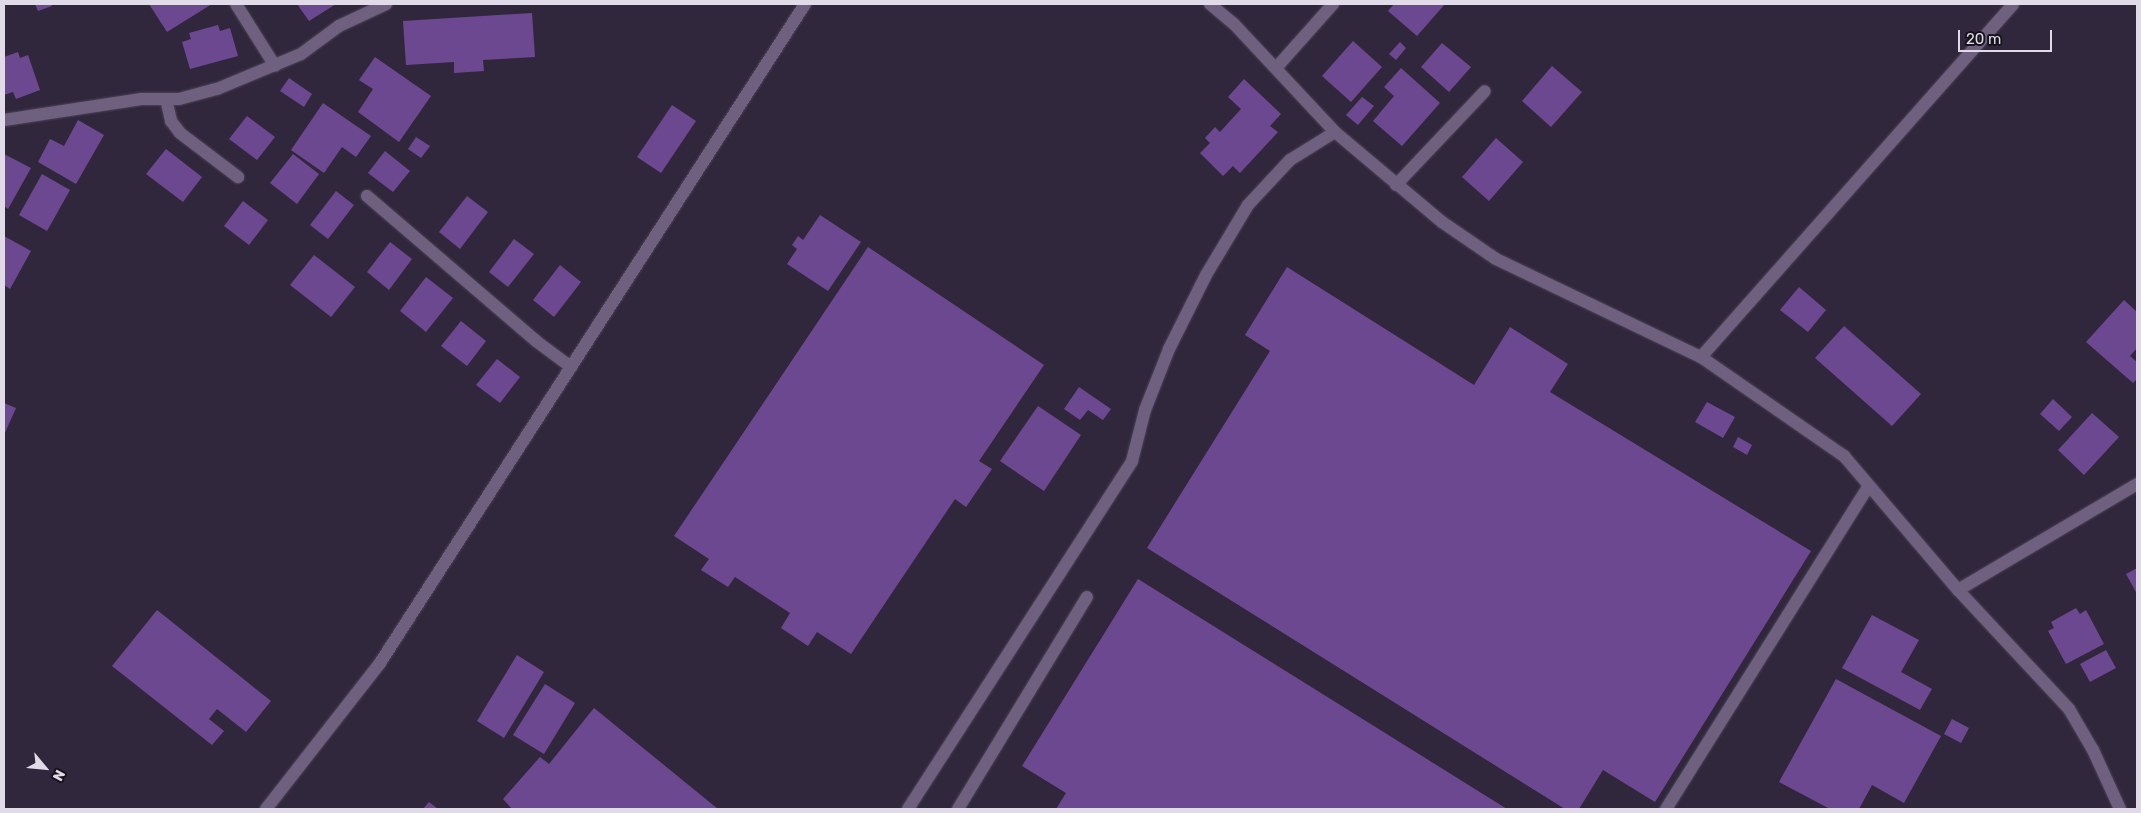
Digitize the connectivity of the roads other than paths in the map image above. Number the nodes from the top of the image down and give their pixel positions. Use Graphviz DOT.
graph roads {
  1 [pos="236,4"];
  2 [pos="386,4"];
  3 [pos="805,4"];
  4 [pos="1210,4"];
  5 [pos="1333,4"];
  6 [pos="2013,4"];
  7 [pos="275,66"];
  8 [pos="1276,68"];
  9 [pos="1485,91"];
  10 [pos="166,99"];
  11 [pos="4,120"];
  12 [pos="1335,132"];
  13 [pos="238,177"];
  14 [pos="1396,185"];
  15 [pos="367,196"];
  16 [pos="1701,357"];
  17 [pos="572,366"];
  18 [pos="2137,484"];
  19 [pos="1869,486"];
  20 [pos="1958,590"];
  21 [pos="1087,596"];
  22 [pos="266,809"];
  23 [pos="908,809"];
  24 [pos="959,809"];
  25 [pos="1666,809"];
  26 [pos="2120,809"];
  1 -- 7 [label="street"];
  2 -- 7 [label="street"];
  3 -- 17 [label="street"];
  4 -- 8 [label="street"];
  5 -- 8 [label="street"];
  6 -- 16 [label="street"];
  7 -- 10 [label="street"];
  8 -- 12 [label="street"];
  9 -- 14 [label="street"];
  10 -- 11 [label="street"];
  10 -- 13 [label="street"];
  12 -- 14 [label="street"];
  12 -- 23 [label="street"];
  14 -- 16 [label="street"];
  15 -- 17 [label="street"];
  16 -- 19 [label="street"];
  17 -- 22 [label="street"];
  18 -- 20 [label="street"];
  19 -- 20 [label="street"];
  19 -- 25 [label="street"];
  20 -- 26 [label="street"];
  21 -- 24 [label="street"];
}
